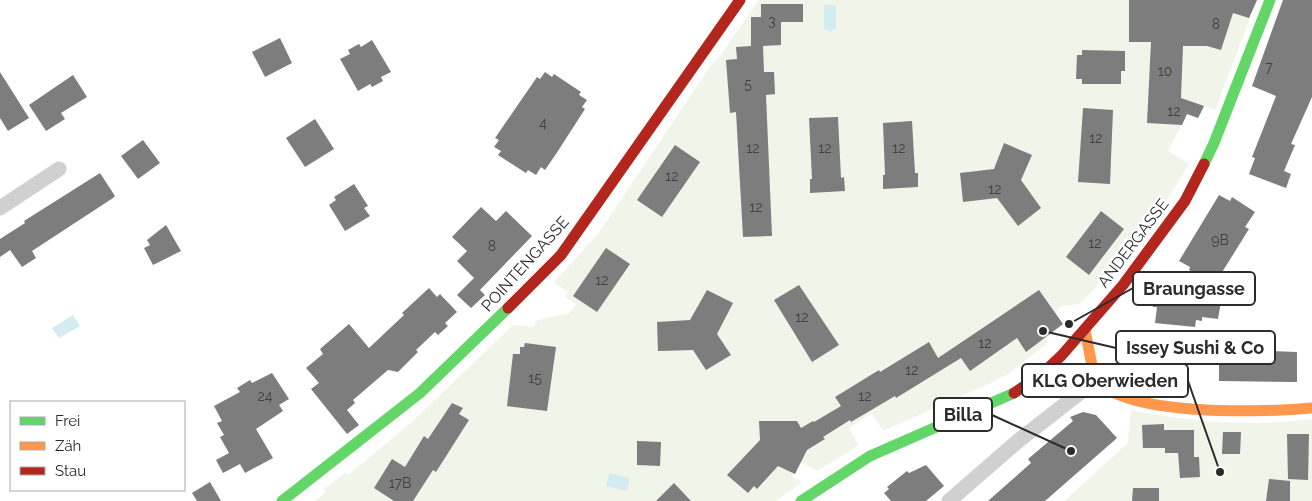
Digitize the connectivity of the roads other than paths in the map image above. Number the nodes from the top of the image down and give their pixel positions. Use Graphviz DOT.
graph roads {
  1 [pos="740,0"];
  2 [pos="1270,0"];
  3 [pos="60,169"];
  4 [pos="0,208"];
  5 [pos="1085,330"];
  6 [pos="1096,380"];
  7 [pos="1312,408"];
  8 [pos="282,501"];
  9 [pos="801,501"];
  10 [pos="950,501"];
  1 -- 8 [label="street, POINTENGASSE"];
  2 -- 5 [label="street, ANDERGASSE"];
  3 -- 4 [label="street"];
  5 -- 6 [label="street"];
  5 -- 9 [label="street, ANDERGASSE"];
  6 -- 7 [label="street"];
  6 -- 10 [label="street"];
}
